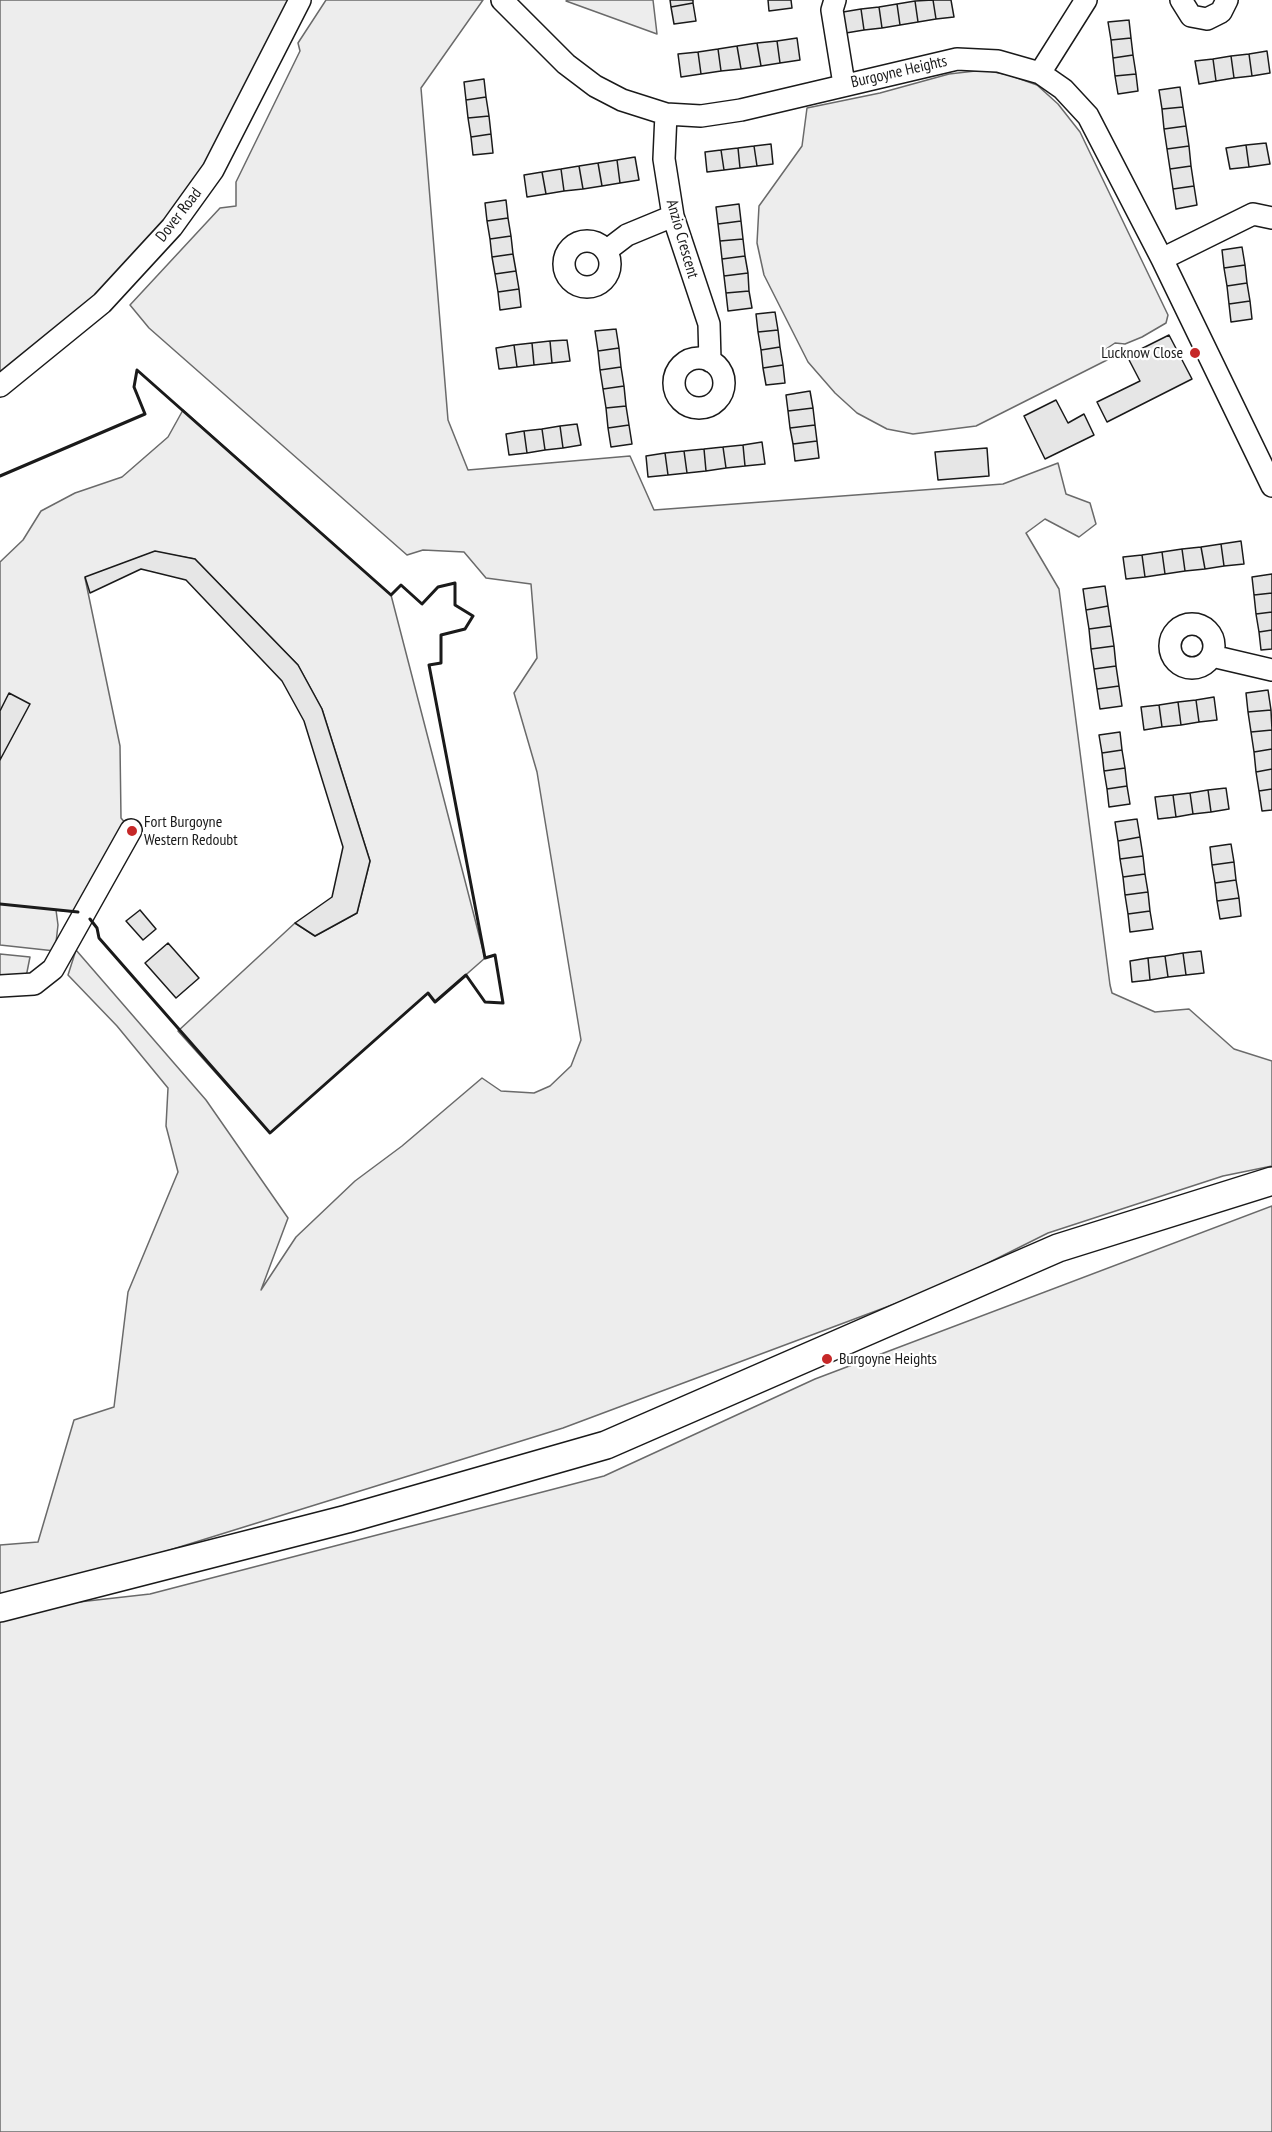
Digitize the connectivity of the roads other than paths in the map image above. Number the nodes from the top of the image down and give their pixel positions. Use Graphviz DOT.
graph roads {
  1 [pos="300,0"];
  2 [pos="502,0"];
  3 [pos="835,0"];
  4 [pos="1086,0"];
  5 [pos="1181,0"];
  6 [pos="1227,0"];
  7 [pos="1040,73"];
  8 [pos="844,84"];
  9 [pos="666,114"];
  10 [pos="673,216"];
  11 [pos="1272,218"];
  12 [pos="606,251"];
  13 [pos="1162,260"];
  14 [pos="710,361"];
  15 [pos="0,386"];
  16 [pos="1272,486"];
  17 [pos="1212,656"];
  18 [pos="1272,670"];
  19 [pos="131,830"];
  20 [pos="0,986"];
  21 [pos="1272,1180"];
  22 [pos="0,1608"];
  1 -- 15 [label="street, Dover Road"];
  2 -- 9 [label="street, Burgoyne Heights"];
  3 -- 8 [label="street"];
  4 -- 7 [label="street"];
  5 -- 6 [label="street"];
  7 -- 8 [label="street, Burgoyne Heights"];
  7 -- 13 [label="street, Burgoyne Heights"];
  8 -- 9 [label="street, Burgoyne Heights"];
  9 -- 10 [label="street, Anzio Crescent"];
  10 -- 12 [label="street"];
  10 -- 14 [label="street, Anzio Crescent"];
  11 -- 13 [label="street"];
  13 -- 16 [label="street, Burgoyne Heights"];
  17 -- 18 [label="street"];
  19 -- 20 [label="street"];
  21 -- 22 [label="main road"];
}
